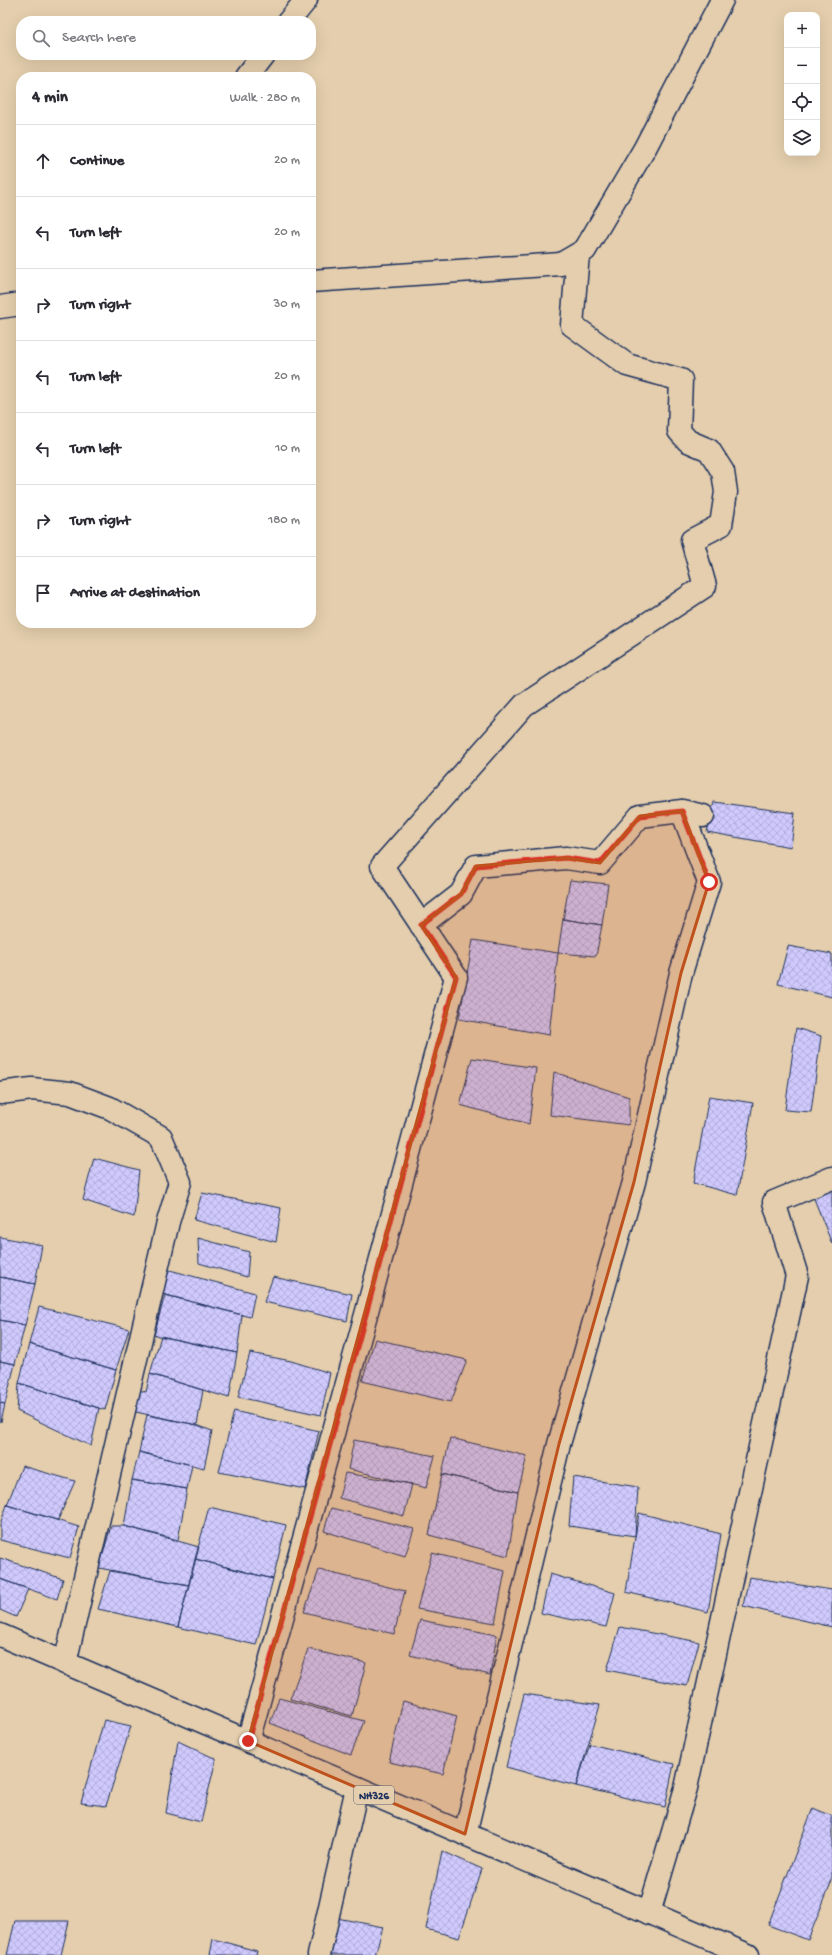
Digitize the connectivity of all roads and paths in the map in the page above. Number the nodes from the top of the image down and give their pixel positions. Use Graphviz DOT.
graph roads {
  1 [pos="306,0"];
  2 [pos="722,0"];
  3 [pos="294,16"];
  4 [pos="259,60"];
  5 [pos="250,72"];
  6 [pos="578,254"];
  7 [pos="316,281"];
  8 [pos="16,305"];
  9 [pos="0,307"];
  10 [pos="682,811"];
  11 [pos="703,816"];
  12 [pos="421,925"];
  13 [pos="0,1093"];
  14 [pos="832,1178"];
  15 [pos="0,1635"];
  16 [pos="64,1662"];
  17 [pos="248,1741"];
  18 [pos="357,1788"];
  19 [pos="465,1834"];
  20 [pos="648,1913"];
  21 [pos="319,1955"];
  22 [pos="748,1955"];
  1 -- 3 [label="main road"];
  2 -- 6 [label="main road"];
  4 -- 5 [label="main road"];
  6 -- 7 [label="main road"];
  6 -- 12 [label="main road"];
  8 -- 9 [label="main road"];
  10 -- 11 [label="main road"];
  10 -- 12 [label="main road"];
  10 -- 19 [label="main road"];
  12 -- 17 [label="main road"];
  13 -- 16 [label="main road"];
  14 -- 20 [label="main road"];
  15 -- 16 [label="main road, NH326"];
  16 -- 17 [label="main road, NH326"];
  17 -- 18 [label="main road, NH326"];
  18 -- 19 [label="main road, NH326"];
  18 -- 21 [label="main road"];
  19 -- 20 [label="main road, NH326"];
  20 -- 22 [label="main road, NH326"];
}
